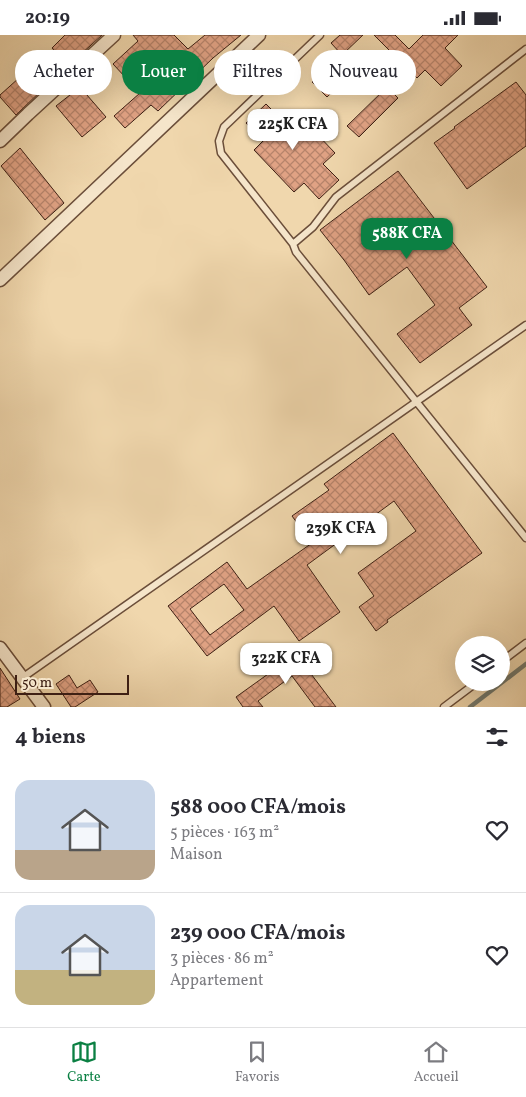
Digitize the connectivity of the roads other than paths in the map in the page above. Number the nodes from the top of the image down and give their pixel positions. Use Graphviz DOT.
graph roads {
  1 [pos="114,35"];
  2 [pos="259,35"];
  3 [pos="320,35"];
  4 [pos="526,49"];
  5 [pos="0,141"];
  6 [pos="294,243"];
  7 [pos="0,280"];
  8 [pos="526,325"];
  9 [pos="416,402"];
  10 [pos="526,538"];
  11 [pos="526,643"];
  12 [pos="0,648"];
  13 [pos="510,655"];
  14 [pos="22,678"];
  15 [pos="465,691"];
  16 [pos="44,707"];
  17 [pos="444,707"];
  1 -- 5 [label="street"];
  2 -- 7 [label="street"];
  3 -- 6 [label="lane"];
  4 -- 6 [label="lane"];
  6 -- 9 [label="lane"];
  8 -- 9 [label="lane"];
  9 -- 10 [label="lane"];
  9 -- 14 [label="lane"];
  11 -- 13 [label="lane"];
  12 -- 14 [label="street"];
  14 -- 16 [label="street"];
  15 -- 17 [label="lane"];
}
